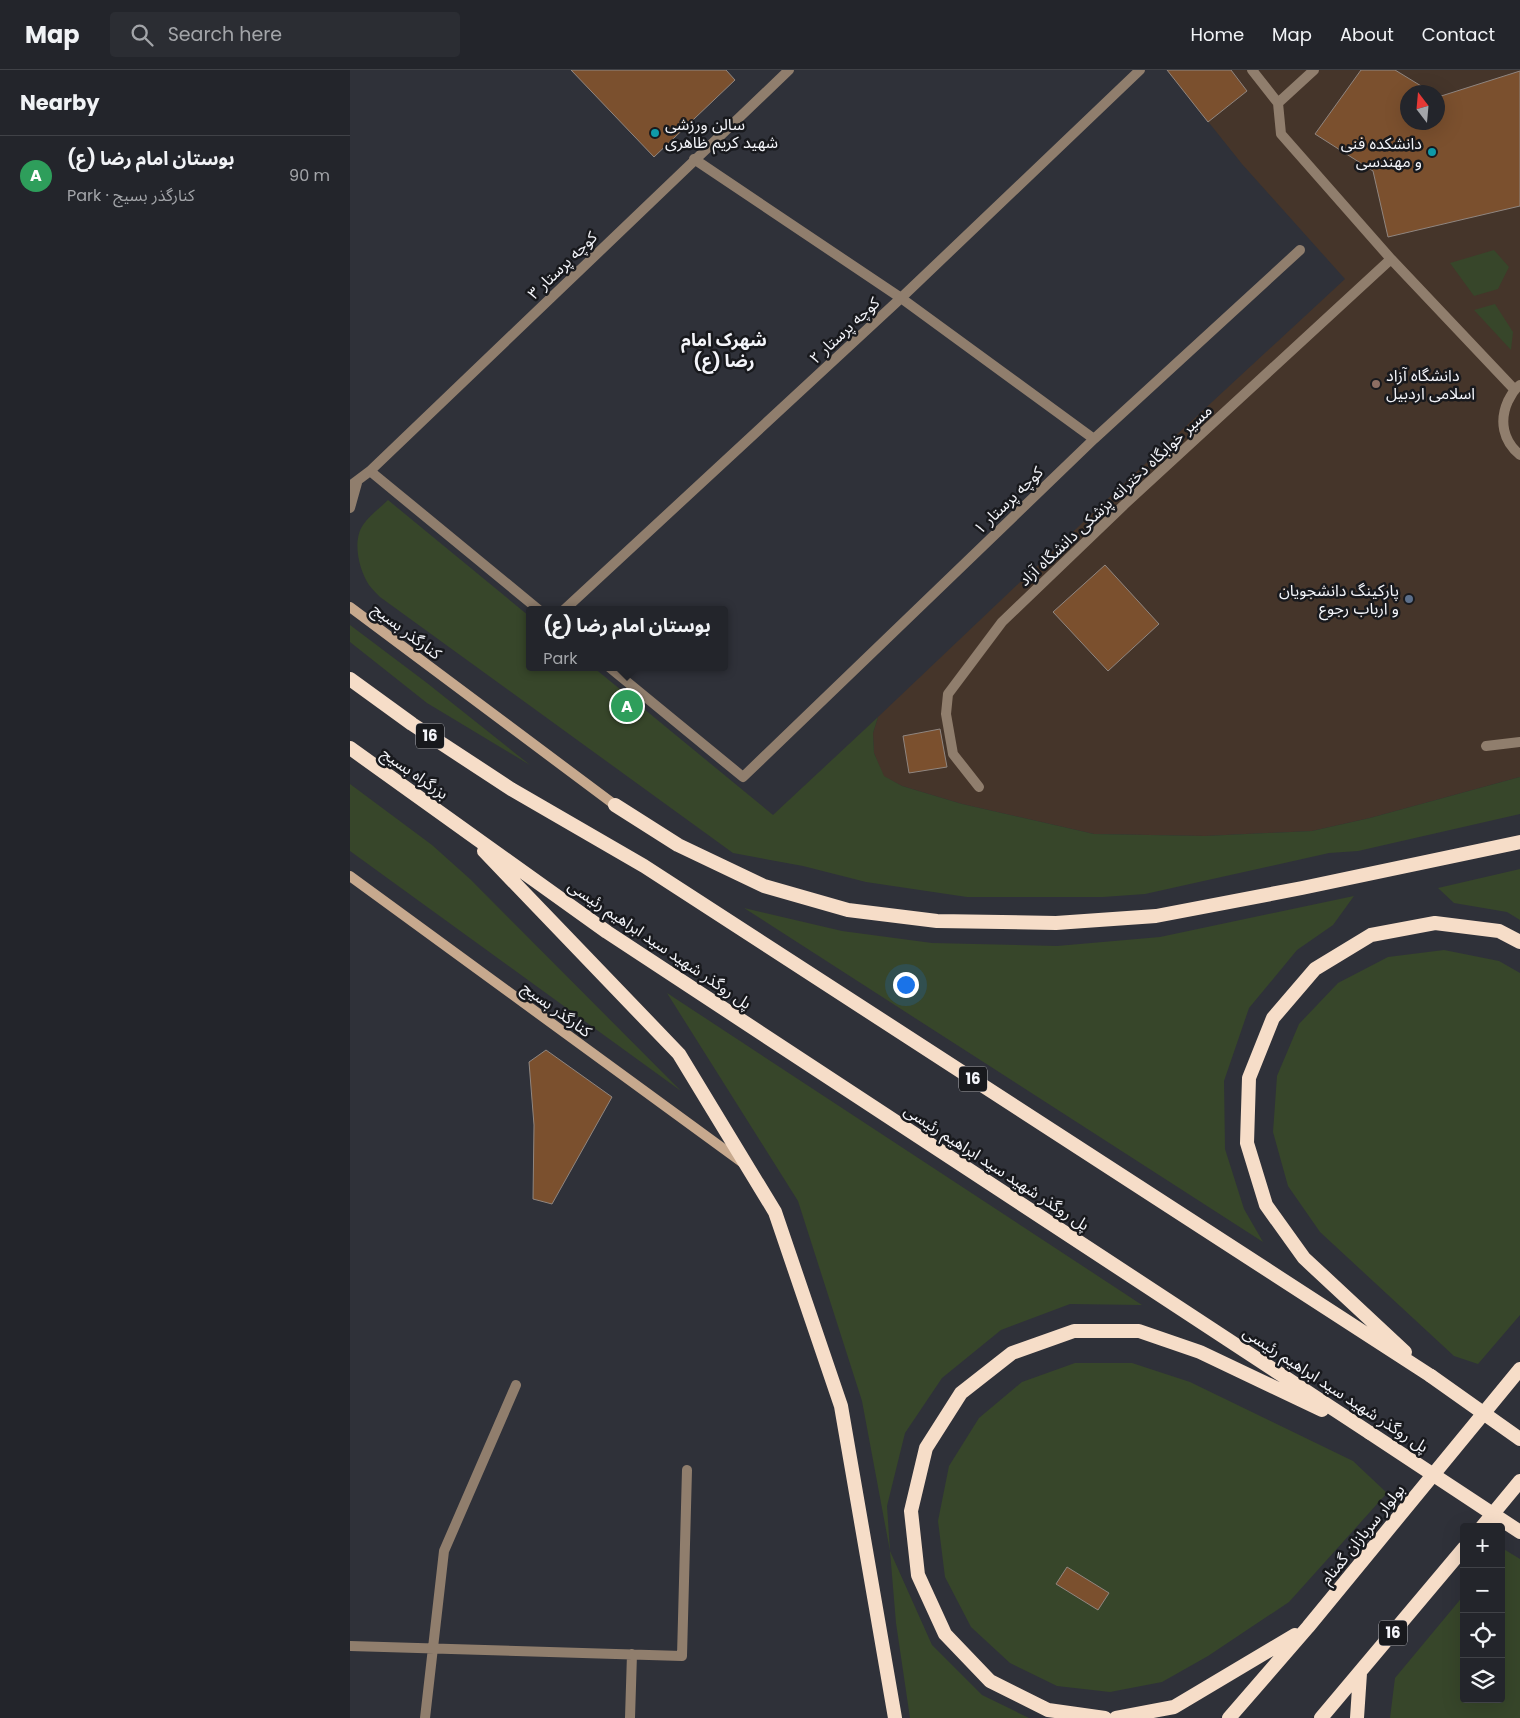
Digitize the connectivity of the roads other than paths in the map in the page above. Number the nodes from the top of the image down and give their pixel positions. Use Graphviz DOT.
graph roads {
  1 [pos="789,70"];
  2 [pos="1140,70"];
  3 [pos="1252,70"];
  4 [pos="1314,70"];
  5 [pos="1278,103"];
  6 [pos="694,159"];
  7 [pos="1300,250"];
  8 [pos="1391,259"];
  9 [pos="900,298"];
  10 [pos="1517,387"];
  11 [pos="1094,439"];
  12 [pos="1520,455"];
  13 [pos="370,471"];
  14 [pos="353,484"];
  15 [pos="350,508"];
  16 [pos="534,606"];
  17 [pos="568,606"];
  18 [pos="350,607"];
  19 [pos="614,671"];
  20 [pos="350,679"];
  21 [pos="1520,742"];
  22 [pos="1486,746"];
  23 [pos="350,748"];
  24 [pos="979,787"];
  25 [pos="615,805"];
  26 [pos="459,826"];
  27 [pos="1520,842"];
  28 [pos="350,876"];
  29 [pos="1520,942"];
  30 [pos="747,1166"];
  31 [pos="1520,1369"];
  32 [pos="1431,1376"];
  33 [pos="516,1385"];
  34 [pos="1370,1433"];
  35 [pos="1520,1439"];
  36 [pos="687,1470"];
  37 [pos="1520,1481"];
  38 [pos="1485,1523"];
  39 [pos="1520,1532"];
  40 [pos="1460,1553"];
  41 [pos="1308,1627"];
  42 [pos="350,1646"];
  43 [pos="433,1648"];
  44 [pos="632,1654"];
  45 [pos="1360,1673"];
  46 [pos="1135,1716"];
  47 [pos="425,1718"];
  48 [pos="630,1718"];
  49 [pos="894,1718"];
  50 [pos="1105,1718"];
  51 [pos="1116,1718"];
  52 [pos="1228,1718"];
  53 [pos="1321,1718"];
  54 [pos="1357,1718"];
  1 -- 6 [label="street, کوچه پرستار ۳"];
  2 -- 9 [label="street, کوچه پرستار ۲"];
  3 -- 5 [label="street"];
  4 -- 5 [label="street"];
  5 -- 8 [label="street"];
  6 -- 9 [label="street"];
  6 -- 13 [label="street, کوچه پرستار ۳"];
  7 -- 11 [label="street, کوچه پرستار ۱"];
  8 -- 10 [label="street"];
  8 -- 24 [label="street, مسیر خوابگاه دخترانه پزشکی دانشگاه آزاد"];
  9 -- 11 [label="street"];
  9 -- 17 [label="street, کوچه پرستار ۲"];
  10 -- 12 [label="street"];
  11 -- 19 [label="street, کوچه پرستار ۱"];
  13 -- 14 [label="street, کوچه پرستار ۳"];
  13 -- 16 [label="street"];
  14 -- 15 [label="street"];
  18 -- 25 [label="main road, کنارگذر بسیج"];
  20 -- 32 [label="highway, 16"];
  21 -- 22 [label="street"];
  23 -- 26 [label="highway, بزرگراه بسیج"];
  25 -- 27 [label="highway"];
  26 -- 30 [label="highway"];
  26 -- 34 [label="highway, پل روگذر شهید سید ابراهیم رئیسی"];
  28 -- 30 [label="main road, کنارگذر بسیج"];
  29 -- 32 [label="highway"];
  30 -- 49 [label="highway"];
  31 -- 41 [label="highway, بولوار سربازان گمنام"];
  32 -- 35 [label="highway, 16, bridge"];
  33 -- 43 [label="street"];
  34 -- 39 [label="highway, پل روگذر شهید سید ابراهیم رئیسی, bridge"];
  34 -- 50 [label="highway"];
  36 -- 44 [label="street"];
  37 -- 38 [label="highway"];
  40 -- 45 [label="highway, 16"];
  41 -- 46 [label="highway"];
  41 -- 52 [label="highway, بولوار سربازان گمنام"];
  42 -- 43 [label="street"];
  43 -- 44 [label="street"];
  43 -- 47 [label="street"];
  44 -- 48 [label="street"];
  45 -- 53 [label="highway, 16"];
  45 -- 54 [label="highway"];
  46 -- 51 [label="highway"];
}
